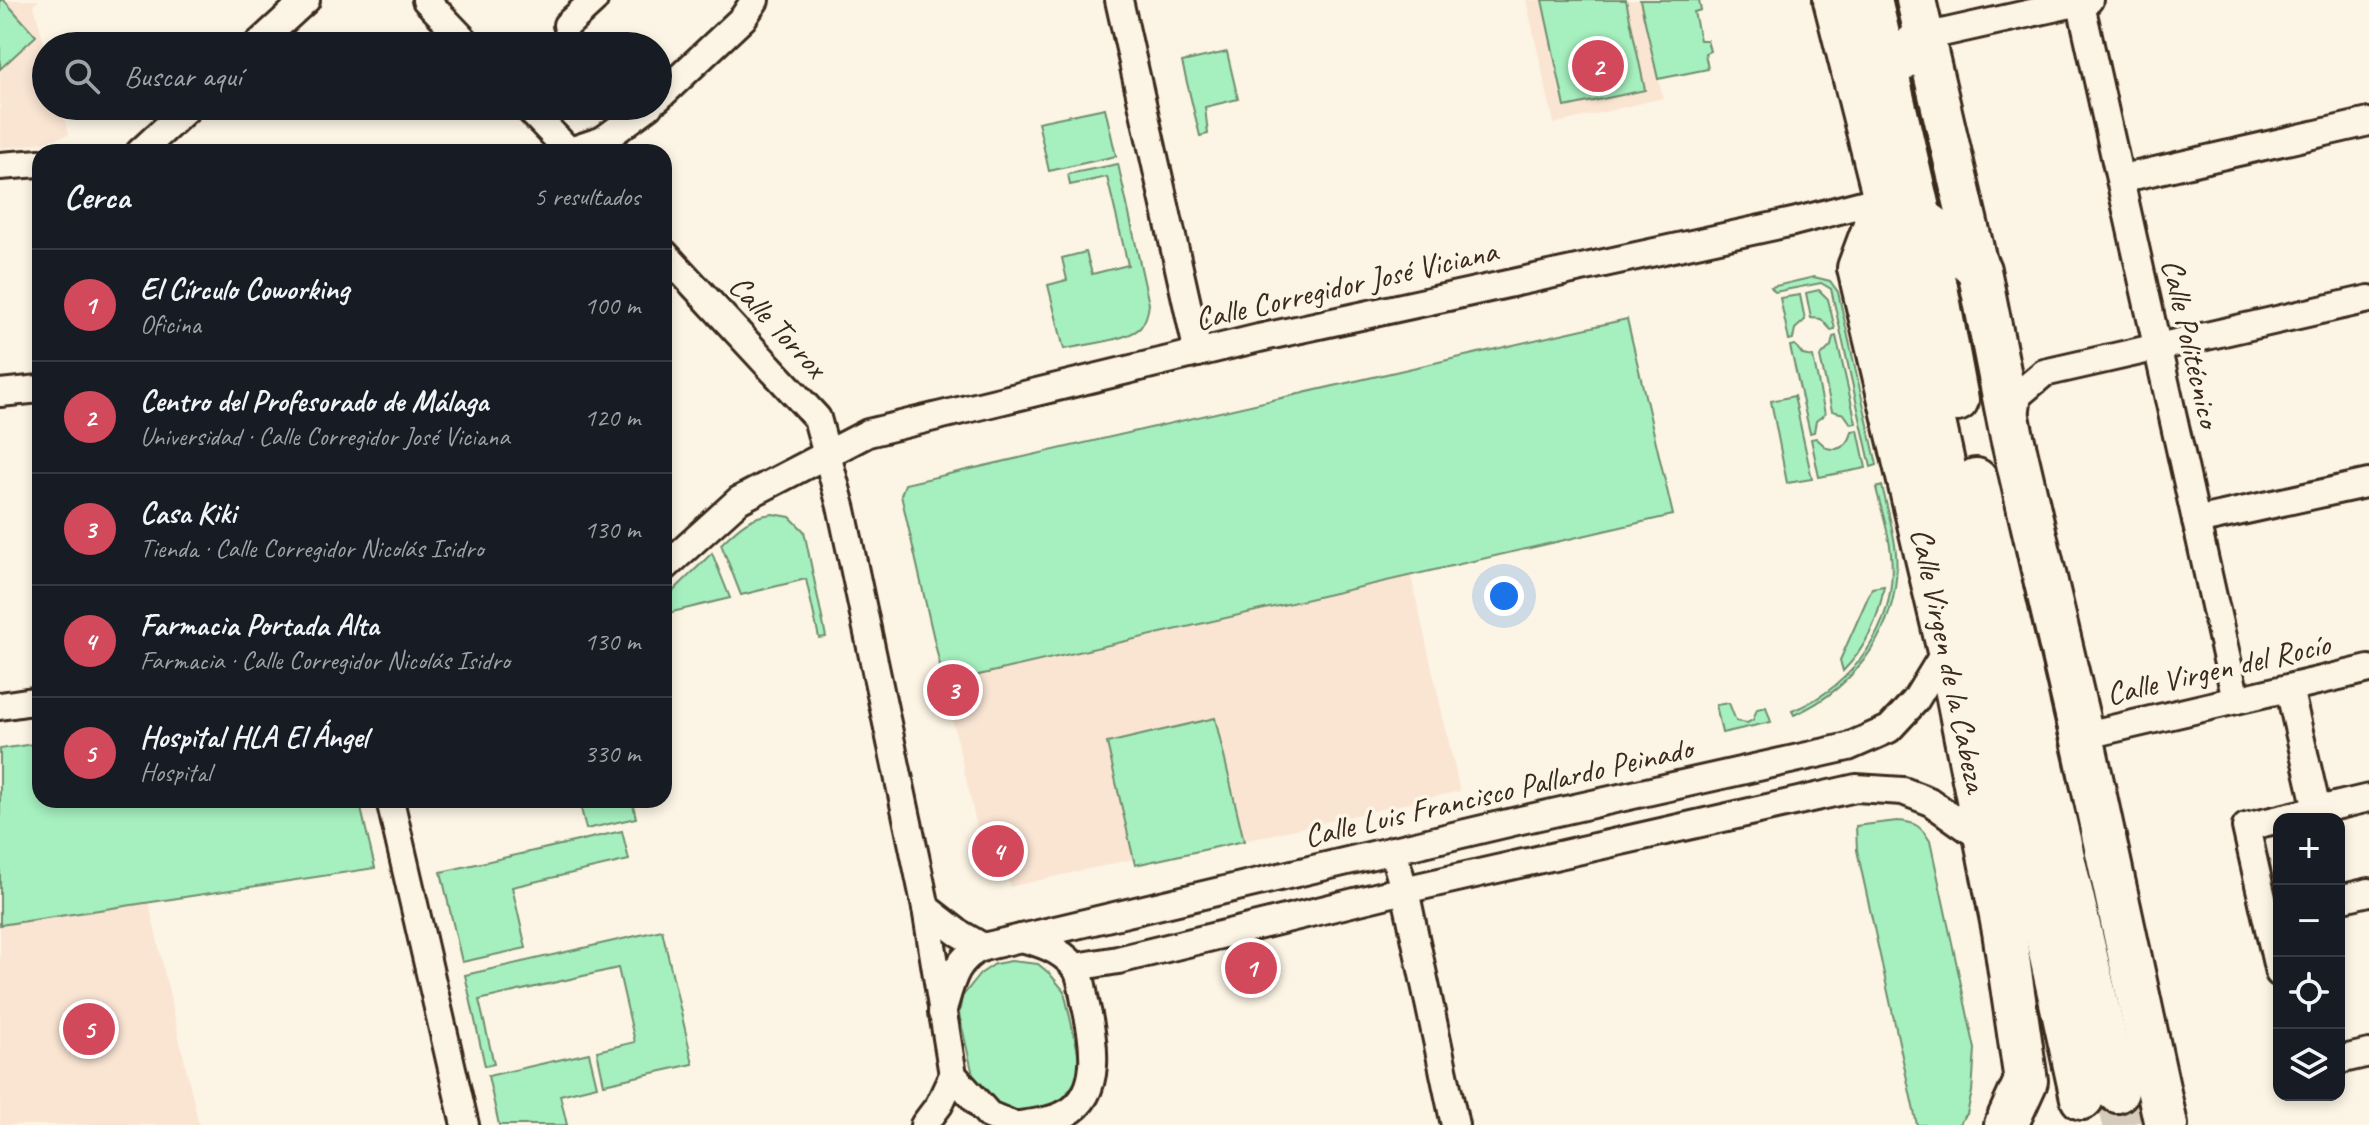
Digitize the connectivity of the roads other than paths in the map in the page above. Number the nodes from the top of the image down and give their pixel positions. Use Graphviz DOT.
graph roads {
  1 [pos="306,0"];
  2 [pos="426,0"];
  3 [pos="594,0"];
  4 [pos="755,0"];
  5 [pos="1119,0"];
  6 [pos="1835,0"];
  7 [pos="1870,0"];
  8 [pos="2083,1"];
  9 [pos="1920,18"];
  10 [pos="567,25"];
  11 [pos="271,32"];
  12 [pos="457,32"];
  13 [pos="1887,72"];
  14 [pos="672,85"];
  15 [pos="175,120"];
  16 [pos="539,120"];
  17 [pos="630,120"];
  18 [pos="2369,122"];
  19 [pos="149,144"];
  20 [pos="562,144"];
  21 [pos="592,144"];
  22 [pos="32,164"];
  23 [pos="0,166"];
  24 [pos="2120,179"];
  25 [pos="1902,208"];
  26 [pos="672,262"];
  27 [pos="1979,270"];
  28 [pos="2369,299"];
  29 [pos="2158,347"];
  30 [pos="1198,353"];
  31 [pos="32,390"];
  32 [pos="0,393"];
  33 [pos="2012,437"];
  34 [pos="826,453"];
  35 [pos="2369,483"];
  36 [pos="2196,521"];
  37 [pos="672,561"];
  38 [pos="1948,647"];
  39 [pos="2369,669"];
  40 [pos="2289,688"];
  41 [pos="2236,700"];
  42 [pos="32,701"];
  43 [pos="0,706"];
  44 [pos="2082,736"];
  45 [pos="2369,798"];
  46 [pos="392,808"];
  47 [pos="2317,810"];
  48 [pos="1987,842"];
  49 [pos="1393,850"];
  50 [pos="1404,890"];
  51 [pos="2369,892"];
  52 [pos="2345,898"];
  53 [pos="926,908"];
  54 [pos="2272,914"];
  55 [pos="1021,938"];
  56 [pos="983,947"];
  57 [pos="2277,957"];
  58 [pos="1076,967"];
  59 [pos="942,1013"];
  60 [pos="2369,1053"];
  61 [pos="2345,1059"];
  62 [pos="953,1075"];
  63 [pos="2100,1095"];
  64 [pos="465,1125"];
  65 [pos="924,1125"];
  66 [pos="1013,1125"];
  67 [pos="1019,1125"];
  68 [pos="1455,1125"];
  69 [pos="2006,1125"];
  70 [pos="2166,1125"];
  1 -- 11 [label="street"];
  2 -- 12 [label="street"];
  3 -- 10 [label="street"];
  4 -- 14 [label="street"];
  5 -- 30 [label="street"];
  6 -- 25 [label="main road, Calle Virgen de la Cabeza"];
  7 -- 13 [label="main road, Calle Virgen de la Cabeza"];
  8 -- 9 [label="street"];
  8 -- 24 [label="street, Calle Politécnico"];
  9 -- 13 [label="main road"];
  9 -- 27 [label="street"];
  13 -- 25 [label="main road, Calle Virgen de la Cabeza"];
  15 -- 19 [label="street"];
  16 -- 20 [label="street"];
  17 -- 21 [label="street"];
  18 -- 24 [label="street"];
  22 -- 23 [label="street"];
  24 -- 29 [label="street, Calle Politécnico"];
  25 -- 27 [label="main road"];
  25 -- 30 [label="street, Calle Corregidor José Viciana"];
  25 -- 38 [label="main road, Calle Virgen de la Cabeza"];
  25 -- 63 [label="main road, Calle Virgen de la Cabeza"];
  26 -- 34 [label="street, Calle Torrox"];
  27 -- 33 [label="main road"];
  28 -- 29 [label="street"];
  29 -- 33 [label="street"];
  29 -- 36 [label="street, Calle Politécnico"];
  30 -- 34 [label="street, Calle Corregidor José Viciana"];
  31 -- 32 [label="street"];
  33 -- 44 [label="main road"];
  34 -- 37 [label="street, Calle Corregidor José Viciana"];
  34 -- 53 [label="street, Calle Torrox"];
  35 -- 36 [label="street"];
  36 -- 41 [label="street, Calle Politécnico"];
  38 -- 48 [label="main road, Calle Virgen de la Cabeza"];
  38 -- 49 [label="street, Calle Luis Francisco Pallardo Peinado"];
  39 -- 40 [label="street, Calle Virgen del Rocío"];
  40 -- 41 [label="street, Calle Virgen del Rocío"];
  40 -- 47 [label="street"];
  41 -- 44 [label="street, Calle Virgen del Rocío"];
  42 -- 43 [label="street"];
  44 -- 70 [label="main road"];
  45 -- 47 [label="street"];
  46 -- 64 [label="street"];
  47 -- 54 [label="street"];
  48 -- 50 [label="street"];
  48 -- 69 [label="main road, Calle Virgen de la Cabeza"];
  49 -- 50 [label="street"];
  49 -- 55 [label="street, Calle Luis Francisco Pallardo Peinado"];
  50 -- 58 [label="street"];
  50 -- 68 [label="street"];
  51 -- 52 [label="street"];
  53 -- 56 [label="street"];
  53 -- 59 [label="street, Calle Torrox"];
  54 -- 57 [label="street"];
  55 -- 56 [label="street, Calle Luis Francisco Pallardo Peinado"];
  55 -- 58 [label="street"];
  56 -- 59 [label="street"];
  58 -- 67 [label="street"];
  59 -- 62 [label="street, Calle Torrox"];
  60 -- 61 [label="street"];
  62 -- 65 [label="street"];
  62 -- 66 [label="street"];
}
